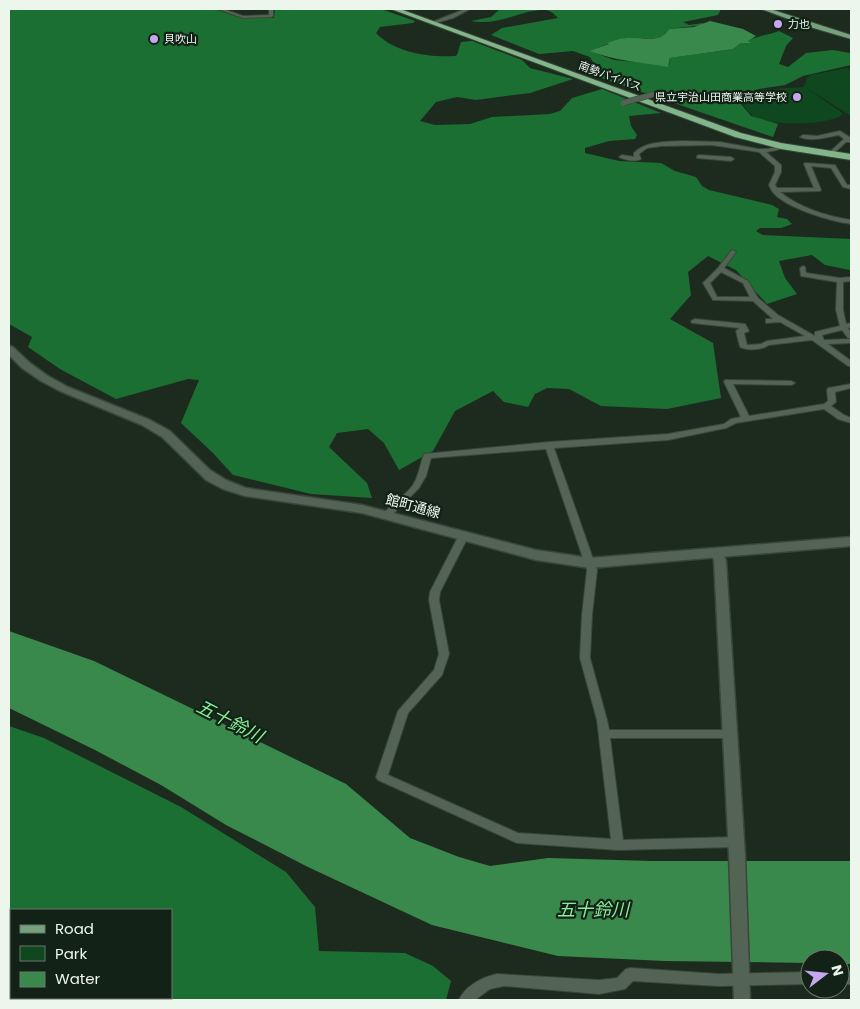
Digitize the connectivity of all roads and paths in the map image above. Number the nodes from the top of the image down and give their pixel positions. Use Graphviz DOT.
graph roads {
  1 [pos="221,9"];
  2 [pos="270,9"];
  3 [pos="394,9"];
  4 [pos="403,9"];
  5 [pos="468,9"];
  6 [pos="764,9"];
  7 [pos="434,22"];
  8 [pos="851,37"];
  9 [pos="658,93"];
  10 [pos="623,103"];
  11 [pos="803,137"];
  12 [pos="850,140"];
  13 [pos="781,146"];
  14 [pos="743,149"];
  15 [pos="760,150"];
  16 [pos="834,151"];
  17 [pos="851,155"];
  18 [pos="622,157"];
  19 [pos="699,157"];
  20 [pos="731,159"];
  21 [pos="721,163"];
  22 [pos="851,187"];
  23 [pos="774,190"];
  24 [pos="851,222"];
  25 [pos="733,252"];
  26 [pos="803,268"];
  27 [pos="720,269"];
  28 [pos="851,279"];
  29 [pos="840,280"];
  30 [pos="755,299"];
  31 [pos="781,320"];
  32 [pos="695,321"];
  33 [pos="769,321"];
  34 [pos="848,326"];
  35 [pos="851,336"];
  36 [pos="810,338"];
  37 [pos="851,341"];
  38 [pos="821,342"];
  39 [pos="9,349"];
  40 [pos="851,364"];
  41 [pos="792,383"];
  42 [pos="851,386"];
  43 [pos="826,406"];
  44 [pos="746,419"];
  45 [pos="851,421"];
  46 [pos="549,445"];
  47 [pos="388,514"];
  48 [pos="464,535"];
  49 [pos="851,542"];
  50 [pos="718,553"];
  51 [pos="590,563"];
  52 [pos="604,734"];
  53 [pos="730,734"];
  54 [pos="618,845"];
  55 [pos="736,849"];
  56 [pos="741,972"];
  57 [pos="800,977"];
  58 [pos="466,1000"];
  59 [pos="742,1000"];
  1 -- 2 [label="street"];
  3 -- 7 [label="highway, 南勢バイパス"];
  4 -- 7 [label="highway, 南勢バイパス"];
  5 -- 7 [label="street"];
  6 -- 8 [label="main road"];
  7 -- 13 [label="highway, 南勢バイパス"];
  7 -- 16 [label="highway, 南勢バイパス"];
  9 -- 10 [label="street, bridge"];
  11 -- 12 [label="street"];
  12 -- 16 [label="street"];
  13 -- 15 [label="street"];
  13 -- 17 [label="highway, 南勢バイパス"];
  14 -- 15 [label="street"];
  14 -- 18 [label="street"];
  14 -- 20 [label="street"];
  15 -- 23 [label="street"];
  16 -- 17 [label="highway, 南勢バイパス"];
  19 -- 20 [label="street"];
  20 -- 21 [label="street"];
  22 -- 23 [label="street"];
  23 -- 24 [label="street"];
  25 -- 27 [label="street"];
  26 -- 29 [label="street"];
  27 -- 30 [label="street"];
  27 -- 30 [label="street"];
  28 -- 29 [label="street"];
  29 -- 34 [label="street"];
  30 -- 31 [label="street"];
  31 -- 33 [label="street"];
  31 -- 36 [label="street"];
  32 -- 36 [label="street"];
  34 -- 35 [label="street"];
  34 -- 38 [label="street"];
  36 -- 38 [label="street"];
  37 -- 38 [label="street"];
  38 -- 40 [label="street"];
  39 -- 47 [label="main road, 館町通線"];
  41 -- 44 [label="street"];
  42 -- 43 [label="street"];
  43 -- 44 [label="street"];
  43 -- 45 [label="street"];
  44 -- 46 [label="street"];
  46 -- 47 [label="street"];
  46 -- 51 [label="street"];
  47 -- 48 [label="main road, 館町通線"];
  48 -- 51 [label="main road, 館町通線"];
  48 -- 54 [label="street"];
  49 -- 50 [label="main road, 館町通線"];
  50 -- 51 [label="main road, 館町通線"];
  50 -- 53 [label="street"];
  51 -- 52 [label="street"];
  52 -- 53 [label="street"];
  52 -- 54 [label="street"];
  53 -- 55 [label="street"];
  54 -- 55 [label="street"];
  55 -- 56 [label="street"];
  56 -- 57 [label="street"];
  56 -- 58 [label="street"];
  56 -- 59 [label="street"];
}
